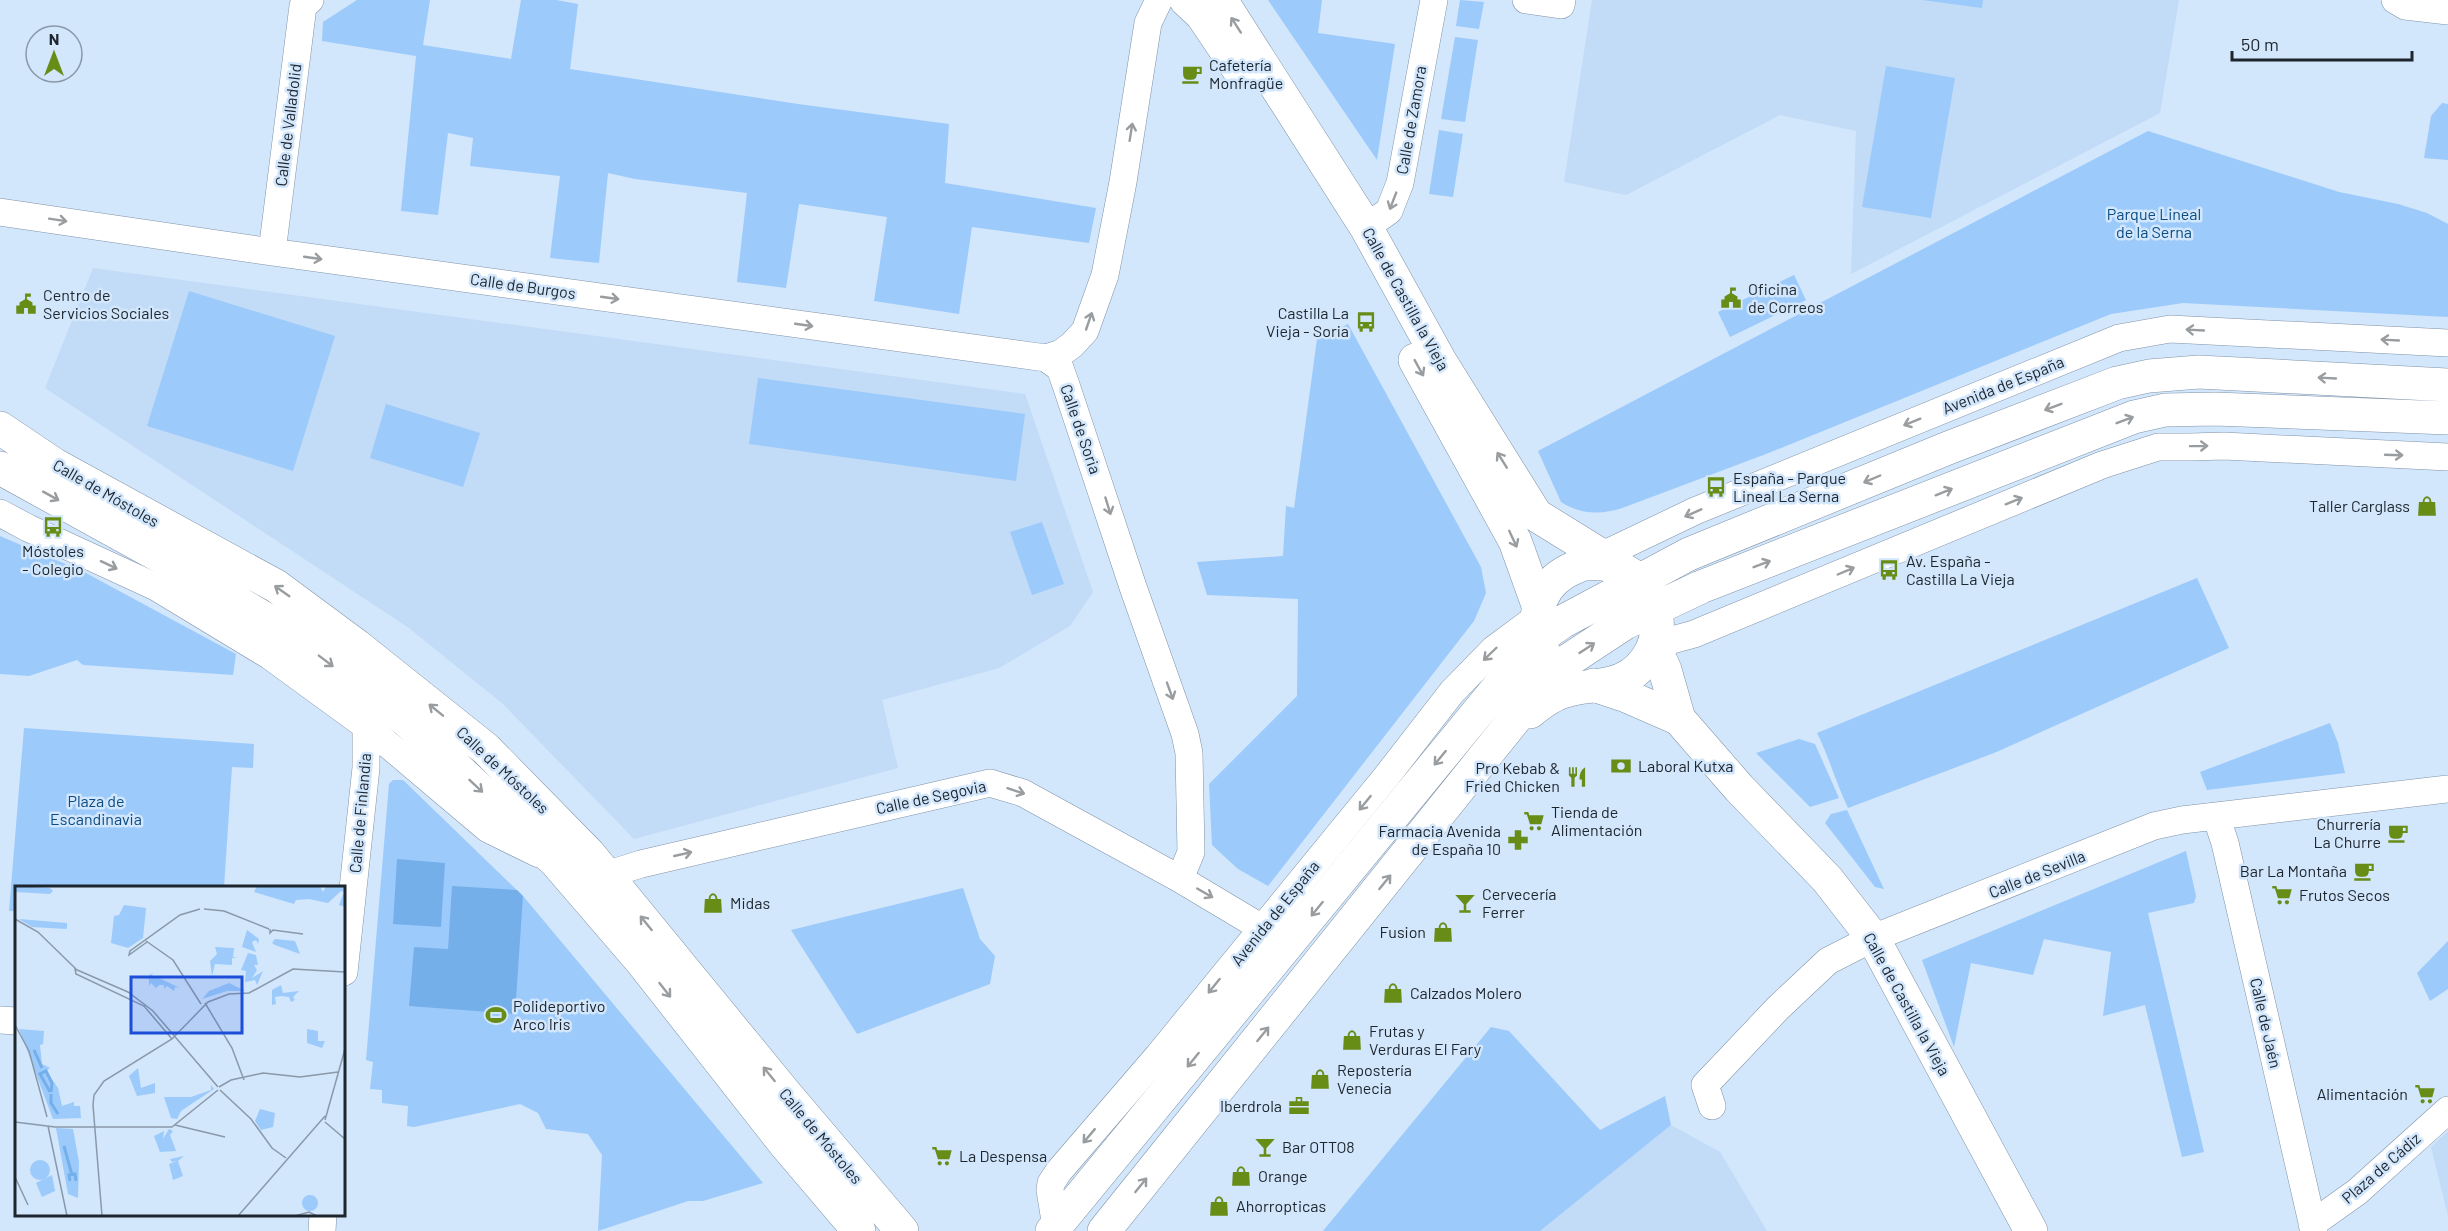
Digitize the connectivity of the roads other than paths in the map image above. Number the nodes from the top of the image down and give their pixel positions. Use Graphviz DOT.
graph roads {
  1 [pos="310,0"];
  2 [pos="1159,0"];
  3 [pos="1186,0"];
  4 [pos="1221,0"];
  5 [pos="1434,0"];
  6 [pos="1526,0"];
  7 [pos="1562,0"];
  8 [pos="2395,0"];
  9 [pos="2448,11"];
  10 [pos="0,212"];
  11 [pos="1366,227"];
  12 [pos="272,252"];
  13 [pos="2448,343"];
  14 [pos="1046,357"];
  15 [pos="2448,385"];
  16 [pos="2448,418"];
  17 [pos="0,428"];
  18 [pos="2448,457"];
  19 [pos="0,468"];
  20 [pos="0,513"];
  21 [pos="1612,567"];
  22 [pos="1656,609"];
  23 [pos="1537,621"];
  24 [pos="1694,634"];
  25 [pos="1654,645"];
  26 [pos="1555,669"];
  27 [pos="1594,685"];
  28 [pos="1679,719"];
  29 [pos="366,726"];
  30 [pos="1504,735"];
  31 [pos="2448,789"];
  32 [pos="2216,816"];
  33 [pos="556,862"];
  34 [pos="606,875"];
  35 [pos="1180,879"];
  36 [pos="1262,928"];
  37 [pos="1873,938"];
  38 [pos="345,963"];
  39 [pos="0,1020"];
  40 [pos="15,1021"];
  41 [pos="1712,1106"];
  42 [pos="2448,1110"];
  43 [pos="323,1216"];
  44 [pos="2313,1228"];
  45 [pos="1054,1229"];
  46 [pos="322,1231"];
  47 [pos="859,1231"];
  48 [pos="902,1231"];
  49 [pos="1104,1231"];
  50 [pos="2031,1231"];
  1 -- 12 [label="street, Calle de Valladolid"];
  14 -- 2 [label="street, one-way"];
  3 -- 23 [label="main road, Calle de Castilla la Vieja, one-way"];
  11 -- 4 [label="main road, Calle de Castilla la Vieja, one-way"];
  5 -- 11 [label="street, Calle de Zamora, one-way"];
  6 -- 7 [label="street"];
  8 -- 9 [label="street"];
  10 -- 12 [label="street, Calle de Burgos, one-way"];
  21 -- 11 [label="main road, Calle de Castilla la Vieja, one-way"];
  12 -- 14 [label="street, Calle de Burgos, one-way"];
  13 -- 21 [label="street, Avenida de España, one-way"];
  14 -- 35 [label="street, Calle de Soria, one-way"];
  15 -- 21 [label="main road, Avenida de España, one-way"];
  22 -- 16 [label="main road, one-way"];
  34 -- 17 [label="main road, Calle de Móstoles, one-way"];
  24 -- 18 [label="street, one-way"];
  19 -- 33 [label="main road, Calle de Móstoles, one-way"];
  20 -- 29 [label="street, Calle de Móstoles, one-way"];
  21 -- 22 [label="main road"];
  21 -- 23 [label="main road, Avenida de España"];
  21 -- 23 [label="main road, Avenida de España"];
  22 -- 25 [label="main road"];
  26 -- 22 [label="main road, one-way"];
  23 -- 26 [label="main road"];
  23 -- 36 [label="street, Avenida de España, one-way"];
  23 -- 45 [label="main road, Avenida de España, one-way"];
  24 -- 25 [label="street"];
  24 -- 28 [label="street"];
  25 -- 27 [label="main road"];
  25 -- 28 [label="main road, Calle de Castilla la Vieja"];
  26 -- 27 [label="main road"];
  26 -- 30 [label="main road"];
  27 -- 28 [label="main road, Calle de Castilla la Vieja"];
  27 -- 30 [label="main road"];
  28 -- 37 [label="main road, Calle de Castilla la Vieja"];
  29 -- 33 [label="street, Calle de Móstoles"];
  29 -- 38 [label="street, Calle de Finlandia"];
  49 -- 30 [label="main road, one-way"];
  31 -- 32 [label="street, Calle de Sevilla"];
  32 -- 37 [label="street, Calle de Sevilla"];
  32 -- 44 [label="street, Calle de Jaén"];
  33 -- 47 [label="main road, Calle de Móstoles, one-way"];
  34 -- 35 [label="street, Calle de Segovia, one-way"];
  48 -- 34 [label="main road, Calle de Móstoles, one-way"];
  35 -- 36 [label="street, Calle de Segovia, one-way"];
  36 -- 45 [label="street, Avenida de España, one-way"];
  37 -- 41 [label="street, Calle de Sevilla"];
  37 -- 50 [label="main road, Calle de Castilla la Vieja"];
  39 -- 40 [label="street"];
  42 -- 44 [label="street, Plaza de Cádiz"];
  43 -- 46 [label="street"];
}
